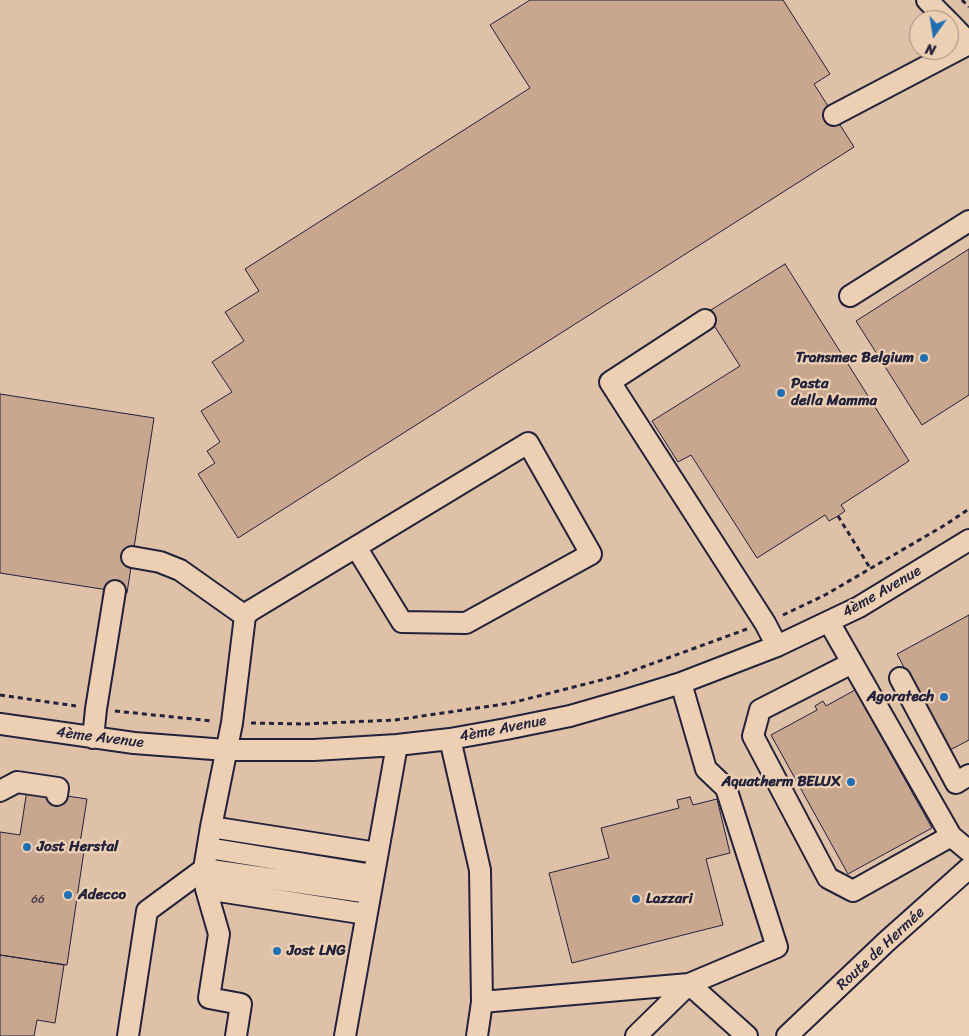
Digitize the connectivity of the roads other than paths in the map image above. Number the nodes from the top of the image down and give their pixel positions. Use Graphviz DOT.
graph roads {
  1 [pos="927,0"];
  2 [pos="937,10"];
  3 [pos="959,33"];
  4 [pos="969,43"];
  5 [pos="834,115"];
  6 [pos="969,221"];
  7 [pos="850,296"];
  8 [pos="705,320"];
  9 [pos="969,540"];
  10 [pos="356,547"];
  11 [pos="132,557"];
  12 [pos="115,591"];
  13 [pos="245,616"];
  14 [pos="829,622"];
  15 [pos="777,646"];
  16 [pos="852,663"];
  17 [pos="900,678"];
  18 [pos="681,682"];
  19 [pos="0,724"];
  20 [pos="93,738"];
  21 [pos="450,739"];
  22 [pos="397,745"];
  23 [pos="226,750"];
  24 [pos="969,775"];
  25 [pos="0,791"];
  26 [pos="57,795"];
  27 [pos="211,827"];
  28 [pos="951,836"];
  29 [pos="208,848"];
  30 [pos="969,851"];
  31 [pos="377,852"];
  32 [pos="969,868"];
  33 [pos="204,869"];
  34 [pos="371,884"];
  35 [pos="206,889"];
  36 [pos="366,914"];
  37 [pos="689,984"];
  38 [pos="482,1002"];
  39 [pos="790,1033"];
  40 [pos="128,1036"];
  41 [pos="236,1036"];
  42 [pos="345,1036"];
  43 [pos="478,1036"];
  44 [pos="636,1036"];
  45 [pos="747,1036"];
  1 -- 2 [label="street"];
  3 -- 4 [label="street"];
  4 -- 5 [label="street"];
  6 -- 7 [label="street"];
  8 -- 15 [label="street"];
  9 -- 14 [label="street, 4ème Avenue"];
  10 -- 10 [label="street"];
  10 -- 13 [label="street"];
  11 -- 13 [label="street"];
  12 -- 20 [label="street"];
  13 -- 23 [label="street"];
  14 -- 15 [label="street, 4ème Avenue"];
  14 -- 16 [label="street"];
  15 -- 18 [label="street, 4ème Avenue"];
  16 -- 28 [label="street"];
  16 -- 28 [label="street"];
  17 -- 24 [label="street"];
  18 -- 21 [label="street, 4ème Avenue"];
  18 -- 37 [label="street"];
  19 -- 20 [label="street, 4ème Avenue"];
  20 -- 23 [label="street, 4ème Avenue"];
  21 -- 22 [label="street, 4ème Avenue"];
  21 -- 38 [label="street"];
  22 -- 23 [label="street, 4ème Avenue"];
  22 -- 31 [label="street"];
  23 -- 27 [label="street"];
  25 -- 26 [label="street"];
  27 -- 29 [label="street"];
  27 -- 31 [label="street"];
  28 -- 30 [label="street"];
  29 -- 33 [label="street"];
  29 -- 34 [label="street"];
  31 -- 34 [label="street"];
  32 -- 39 [label="street, Route de Hermée"];
  33 -- 34 [label="street"];
  33 -- 35 [label="street"];
  33 -- 40 [label="street"];
  34 -- 36 [label="street"];
  35 -- 36 [label="street"];
  35 -- 41 [label="street"];
  36 -- 42 [label="street"];
  37 -- 38 [label="street"];
  37 -- 44 [label="street"];
  37 -- 45 [label="street"];
  38 -- 43 [label="street"];
}
